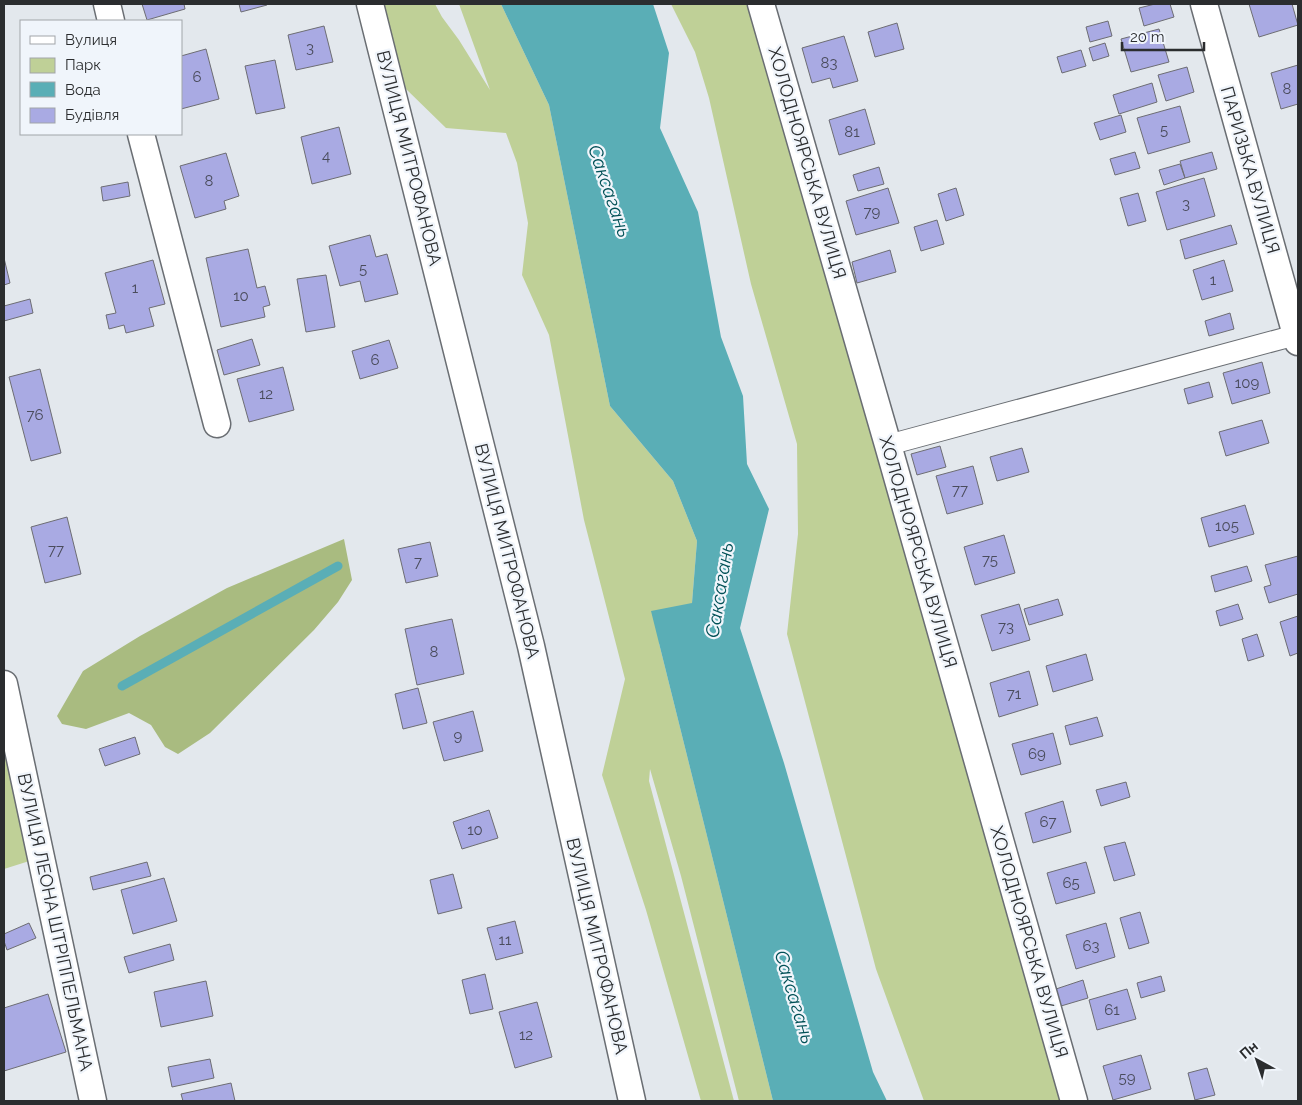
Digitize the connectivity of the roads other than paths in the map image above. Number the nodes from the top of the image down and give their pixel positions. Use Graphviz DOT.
graph roads {
  1 [pos="107,4"];
  2 [pos="370,4"];
  3 [pos="760,4"];
  4 [pos="1204,4"];
  5 [pos="111,20"];
  6 [pos="141,135"];
  7 [pos="1298,337"];
  8 [pos="217,424"];
  9 [pos="888,445"];
  10 [pos="4,684"];
  11 [pos="93,1101"];
  12 [pos="632,1101"];
  13 [pos="1074,1101"];
  1 -- 5 [label="street"];
  2 -- 12 [label="street, ВУЛИЦЯ МИТРОФАНОВА"];
  3 -- 9 [label="street, ХОЛОДНОЯРСЬКА ВУЛИЦЯ"];
  4 -- 7 [label="street, ПАРИЗЬКА ВУЛИЦЯ"];
  6 -- 8 [label="street"];
  7 -- 9 [label="street"];
  9 -- 13 [label="street, ХОЛОДНОЯРСЬКА ВУЛИЦЯ"];
  10 -- 11 [label="street, ВУЛИЦЯ ЛЕОНА ШТРІППЕЛЬМАНА"];
}
